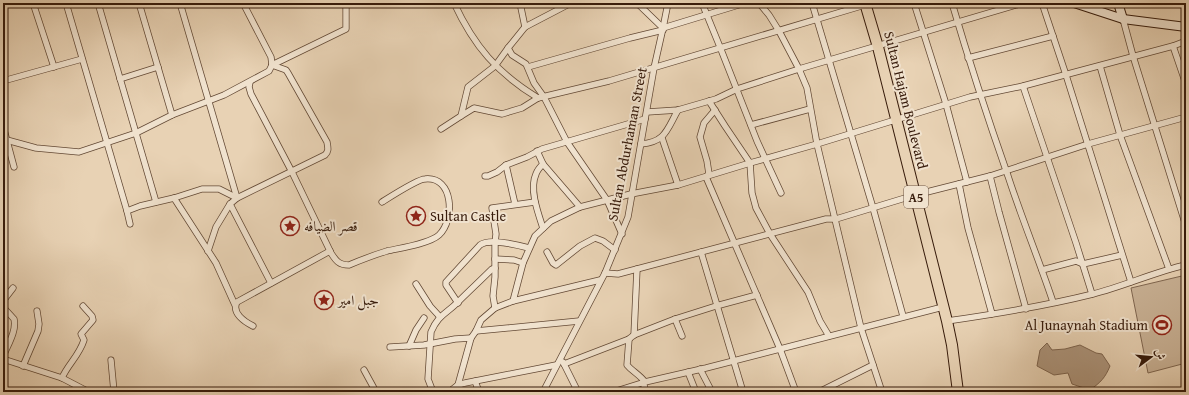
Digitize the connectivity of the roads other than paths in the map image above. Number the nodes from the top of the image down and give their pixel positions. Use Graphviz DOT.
graph roads {
  1 [pos="33,3"];
  2 [pos="66,3"];
  3 [pos="98,3"];
  4 [pos="139,3"];
  5 [pos="180,3"];
  6 [pos="243,3"];
  7 [pos="346,3"];
  8 [pos="454,3"];
  9 [pos="520,3"];
  10 [pos="571,3"];
  11 [pos="637,3"];
  12 [pos="668,3"];
  13 [pos="702,3"];
  14 [pos="745,3"];
  15 [pos="759,3"];
  16 [pos="812,3"];
  17 [pos="867,3"];
  18 [pos="914,3"];
  19 [pos="952,3"];
  20 [pos="1023,3"];
  21 [pos="1042,3"];
  22 [pos="1074,3"];
  23 [pos="1118,3"];
  24 [pos="707,14"];
  25 [pos="816,19"];
  26 [pos="1123,19"];
  27 [pos="958,23"];
  28 [pos="525,27"];
  29 [pos="1186,27"];
  30 [pos="663,29"];
  31 [pos="779,31"];
  32 [pos="923,33"];
  33 [pos="1053,36"];
  34 [pos="1186,41"];
  35 [pos="1173,46"];
  36 [pos="878,47"];
  37 [pos="508,48"];
  38 [pos="720,48"];
  39 [pos="1133,56"];
  40 [pos="968,58"];
  41 [pos="82,59"];
  42 [pos="829,61"];
  43 [pos="272,65"];
  44 [pos="495,66"];
  45 [pos="1100,66"];
  46 [pos="54,67"];
  47 [pos="528,67"];
  48 [pos="158,68"];
  49 [pos="654,68"];
  50 [pos="799,69"];
  51 [pos="1066,75"];
  52 [pos="120,79"];
  53 [pos="1185,80"];
  54 [pos="3,81"];
  55 [pos="250,82"];
  56 [pos="1023,86"];
  57 [pos="737,89"];
  58 [pos="980,95"];
  59 [pos="541,98"];
  60 [pos="709,101"];
  61 [pos="208,102"];
  62 [pos="946,104"];
  63 [pos="810,108"];
  64 [pos="678,110"];
  65 [pos="714,110"];
  66 [pos="647,112"];
  67 [pos="172,115"];
  68 [pos="461,116"];
  69 [pos="1186,116"];
  70 [pos="645,119"];
  71 [pos="897,120"];
  72 [pos="1154,124"];
  73 [pos="751,125"];
  74 [pos="3,126"];
  75 [pos="441,129"];
  76 [pos="136,133"];
  77 [pos="850,134"];
  78 [pos="1120,135"];
  79 [pos="662,138"];
  80 [pos="5,139"];
  81 [pos="567,142"];
  82 [pos="107,144"];
  83 [pos="641,144"];
  84 [pos="817,144"];
  85 [pos="1088,144"];
  86 [pos="537,151"];
  87 [pos="1048,157"];
  88 [pos="765,158"];
  89 [pos="750,163"];
  90 [pos="543,164"];
  91 [pos="506,165"];
  92 [pos="14,167"];
  93 [pos="1006,171"];
  94 [pos="292,172"];
  95 [pos="485,176"];
  96 [pos="990,176"];
  97 [pos="706,177"];
  98 [pos="967,182"];
  99 [pos="959,184"];
  100 [pos="678,185"];
  101 [pos="781,193"];
  102 [pos="631,194"];
  103 [pos="916,195"];
  104 [pos="174,198"];
  105 [pos="237,198"];
  106 [pos="607,200"];
  107 [pos="156,202"];
  108 [pos="382,202"];
  109 [pos="535,202"];
  110 [pos="230,204"];
  111 [pos="515,204"];
  112 [pos="580,207"];
  113 [pos="873,208"];
  114 [pos="127,211"];
  115 [pos="836,219"];
  116 [pos="130,224"];
  117 [pos="1186,226"];
  118 [pos="543,228"];
  119 [pos="622,234"];
  120 [pos="770,234"];
  121 [pos="495,243"];
  122 [pos="735,243"];
  123 [pos="530,248"];
  124 [pos="208,250"];
  125 [pos="615,250"];
  126 [pos="330,251"];
  127 [pos="547,252"];
  128 [pos="701,252"];
  129 [pos="1122,256"];
  130 [pos="495,259"];
  131 [pos="523,263"];
  132 [pos="1083,264"];
  133 [pos="1186,265"];
  134 [pos="495,268"];
  135 [pos="637,269"];
  136 [pos="1169,269"];
  137 [pos="1042,270"];
  138 [pos="605,273"];
  139 [pos="600,280"];
  140 [pos="1131,282"];
  141 [pos="271,283"];
  142 [pos="416,284"];
  143 [pos="13,288"];
  144 [pos="1092,294"];
  145 [pos="757,295"];
  146 [pos="3,301"];
  147 [pos="513,301"];
  148 [pos="1053,302"];
  149 [pos="458,303"];
  150 [pos="235,305"];
  151 [pos="83,306"];
  152 [pos="716,306"];
  153 [pos="943,306"];
  154 [pos="3,307"];
  155 [pos="495,308"];
  156 [pos="1026,308"];
  157 [pos="37,311"];
  158 [pos="992,314"];
  159 [pos="903,316"];
  160 [pos="440,317"];
  161 [pos="424,318"];
  162 [pos="675,319"];
  163 [pos="579,321"];
  164 [pos="947,322"];
  165 [pos="253,326"];
  166 [pos="861,328"];
  167 [pos="476,331"];
  168 [pos="682,336"];
  169 [pos="828,336"];
  170 [pos="632,337"];
  171 [pos="471,338"];
  172 [pos="430,344"];
  173 [pos="409,346"];
  174 [pos="390,347"];
  175 [pos="780,349"];
  176 [pos="3,358"];
  177 [pos="560,359"];
  178 [pos="111,360"];
  179 [pos="733,360"];
  180 [pos="564,364"];
  181 [pos="556,365"];
  182 [pos="873,365"];
  183 [pos="24,366"];
  184 [pos="700,369"];
  185 [pos="364,370"];
  186 [pos="688,372"];
  187 [pos="62,378"];
  188 [pos="475,381"];
  189 [pos="644,382"];
  190 [pos="458,385"];
  191 [pos="89,392"];
  192 [pos="114,392"];
  193 [pos="376,392"];
  194 [pos="433,392"];
  195 [pos="450,392"];
  196 [pos="479,392"];
  197 [pos="543,392"];
  198 [pos="578,392"];
  199 [pos="613,392"];
  200 [pos="646,392"];
  201 [pos="696,392"];
  202 [pos="712,392"];
  203 [pos="743,392"];
  204 [pos="796,392"];
  205 [pos="819,392"];
  206 [pos="882,392"];
  207 [pos="958,392"];
  1 -- 46 [label="street"];
  2 -- 41 [label="street"];
  3 -- 52 [label="street"];
  4 -- 48 [label="street"];
  5 -- 61 [label="street"];
  6 -- 43 [label="street"];
  7 -- 43 [label="street"];
  8 -- 44 [label="street"];
  9 -- 28 [label="street"];
  10 -- 28 [label="street"];
  11 -- 30 [label="street"];
  12 -- 30 [label="street, Sultan Abdurhaman Street"];
  13 -- 24 [label="street"];
  14 -- 24 [label="street"];
  15 -- 31 [label="street"];
  16 -- 25 [label="street"];
  17 -- 25 [label="street"];
  17 -- 36 [label="highway, Sultan Hajam Boulevard / A5"];
  18 -- 32 [label="street"];
  19 -- 27 [label="street"];
  20 -- 27 [label="street"];
  21 -- 33 [label="street"];
  22 -- 26 [label="main road"];
  23 -- 26 [label="main road"];
  24 -- 30 [label="street"];
  24 -- 38 [label="street"];
  25 -- 31 [label="street"];
  25 -- 42 [label="street"];
  26 -- 29 [label="main road"];
  26 -- 39 [label="street"];
  27 -- 32 [label="street"];
  27 -- 40 [label="street"];
  28 -- 37 [label="street"];
  30 -- 47 [label="street"];
  30 -- 49 [label="street, Sultan Abdurhaman Street"];
  31 -- 38 [label="street"];
  31 -- 50 [label="street"];
  32 -- 36 [label="street"];
  32 -- 62 [label="street"];
  33 -- 40 [label="street"];
  33 -- 51 [label="street"];
  34 -- 35 [label="street"];
  35 -- 39 [label="street"];
  35 -- 53 [label="street"];
  36 -- 42 [label="street"];
  36 -- 71 [label="highway, Sultan Hajam Boulevard / A5"];
  37 -- 44 [label="street"];
  37 -- 47 [label="street"];
  38 -- 49 [label="street"];
  38 -- 57 [label="street"];
  39 -- 45 [label="street"];
  39 -- 72 [label="street"];
  40 -- 58 [label="street"];
  41 -- 46 [label="street"];
  41 -- 82 [label="street"];
  42 -- 50 [label="street"];
  42 -- 77 [label="street"];
  43 -- 55 [label="street"];
  43 -- 94 [label="street"];
  44 -- 59 [label="street"];
  44 -- 68 [label="street"];
  45 -- 51 [label="street"];
  45 -- 78 [label="street"];
  46 -- 54 [label="street"];
  47 -- 59 [label="street"];
  48 -- 52 [label="street"];
  48 -- 67 [label="street"];
  49 -- 59 [label="street"];
  49 -- 66 [label="street, Sultan Abdurhaman Street"];
  50 -- 57 [label="street"];
  50 -- 63 [label="street"];
  51 -- 56 [label="street"];
  51 -- 85 [label="street"];
  52 -- 76 [label="street"];
  55 -- 61 [label="street"];
  55 -- 94 [label="street"];
  56 -- 58 [label="street"];
  56 -- 87 [label="street"];
  57 -- 60 [label="street"];
  57 -- 73 [label="street"];
  58 -- 62 [label="street"];
  58 -- 93 [label="street"];
  59 -- 68 [label="street"];
  59 -- 81 [label="street"];
  60 -- 64 [label="street"];
  60 -- 65 [label="street"];
  61 -- 67 [label="street"];
  61 -- 105 [label="street"];
  62 -- 71 [label="street"];
  62 -- 98 [label="street"];
  63 -- 73 [label="street"];
  63 -- 84 [label="street"];
  64 -- 66 [label="street"];
  64 -- 79 [label="street"];
  65 -- 89 [label="street"];
  65 -- 97 [label="street"];
  66 -- 70 [label="street, Sultan Abdurhaman Street"];
  67 -- 76 [label="street"];
  68 -- 75 [label="street"];
  69 -- 72 [label="street"];
  70 -- 81 [label="street"];
  70 -- 83 [label="street, Sultan Abdurhaman Street"];
  71 -- 77 [label="street"];
  71 -- 103 [label="highway, Sultan Hajam Boulevard / A5"];
  72 -- 78 [label="street"];
  72 -- 117 [label="street"];
  73 -- 88 [label="street"];
  74 -- 80 [label="street"];
  76 -- 82 [label="street"];
  76 -- 107 [label="street"];
  77 -- 84 [label="street"];
  77 -- 113 [label="street"];
  78 -- 85 [label="street"];
  78 -- 136 [label="street"];
  79 -- 83 [label="street"];
  79 -- 100 [label="street"];
  80 -- 82 [label="street"];
  80 -- 92 [label="street"];
  81 -- 86 [label="street"];
  81 -- 106 [label="street"];
  82 -- 114 [label="street"];
  83 -- 102 [label="street, Sultan Abdurhaman Street"];
  84 -- 88 [label="street"];
  84 -- 115 [label="street"];
  85 -- 87 [label="street"];
  85 -- 129 [label="street"];
  86 -- 90 [label="street"];
  86 -- 91 [label="street"];
  87 -- 93 [label="street"];
  87 -- 132 [label="street"];
  88 -- 89 [label="street"];
  88 -- 101 [label="street"];
  89 -- 97 [label="street"];
  89 -- 120 [label="street"];
  90 -- 109 [label="street"];
  90 -- 112 [label="street"];
  91 -- 95 [label="street"];
  91 -- 111 [label="street"];
  93 -- 96 [label="street"];
  93 -- 137 [label="street"];
  94 -- 105 [label="street"];
  94 -- 126 [label="street"];
  96 -- 98 [label="street"];
  96 -- 156 [label="street"];
  97 -- 100 [label="street"];
  97 -- 122 [label="street"];
  98 -- 99 [label="street"];
  99 -- 103 [label="street"];
  99 -- 158 [label="street"];
  100 -- 102 [label="street"];
  102 -- 106 [label="street"];
  102 -- 119 [label="street, Sultan Abdurhaman Street"];
  103 -- 113 [label="street"];
  103 -- 153 [label="highway, Sultan Hajam Boulevard / A5"];
  104 -- 105 [label="street"];
  104 -- 107 [label="street"];
  104 -- 124 [label="street"];
  105 -- 110 [label="street"];
  106 -- 112 [label="street"];
  106 -- 119 [label="street"];
  107 -- 114 [label="street"];
  108 -- 126 [label="street"];
  109 -- 111 [label="street"];
  109 -- 118 [label="street"];
  110 -- 124 [label="street"];
  110 -- 141 [label="street"];
  111 -- 121 [label="street"];
  112 -- 118 [label="street"];
  113 -- 115 [label="street"];
  113 -- 159 [label="street"];
  114 -- 116 [label="street"];
  115 -- 120 [label="street"];
  115 -- 166 [label="street"];
  118 -- 123 [label="street"];
  119 -- 125 [label="street, Sultan Abdurhaman Street"];
  120 -- 122 [label="street"];
  120 -- 169 [label="street"];
  121 -- 123 [label="street"];
  121 -- 130 [label="street"];
  121 -- 149 [label="street"];
  122 -- 128 [label="street"];
  122 -- 145 [label="street"];
  123 -- 131 [label="street"];
  124 -- 150 [label="street"];
  125 -- 127 [label="street"];
  125 -- 138 [label="street, Sultan Abdurhaman Street"];
  126 -- 141 [label="street"];
  128 -- 135 [label="street"];
  128 -- 152 [label="street"];
  129 -- 132 [label="street"];
  129 -- 140 [label="street"];
  130 -- 131 [label="street"];
  130 -- 134 [label="street"];
  131 -- 147 [label="street"];
  132 -- 137 [label="street"];
  132 -- 144 [label="street"];
  133 -- 136 [label="street"];
  134 -- 149 [label="street"];
  134 -- 155 [label="street"];
  135 -- 138 [label="street"];
  135 -- 170 [label="street"];
  136 -- 140 [label="street"];
  137 -- 148 [label="street"];
  138 -- 139 [label="street, Sultan Abdurhaman Street"];
  139 -- 147 [label="street"];
  139 -- 163 [label="street, Sultan Abdurhaman Street"];
  140 -- 144 [label="street"];
  141 -- 150 [label="street"];
  142 -- 160 [label="street"];
  143 -- 146 [label="street"];
  144 -- 148 [label="street"];
  145 -- 152 [label="street"];
  145 -- 175 [label="street"];
  147 -- 155 [label="street"];
  148 -- 156 [label="street"];
  149 -- 160 [label="street"];
  150 -- 165 [label="street"];
  151 -- 187 [label="street"];
  152 -- 162 [label="street"];
  152 -- 179 [label="street"];
  153 -- 159 [label="street"];
  153 -- 164 [label="highway, Sultan Hajam Boulevard / A5"];
  154 -- 176 [label="street"];
  155 -- 167 [label="street"];
  156 -- 158 [label="street"];
  157 -- 183 [label="street"];
  158 -- 164 [label="street"];
  159 -- 166 [label="street"];
  160 -- 172 [label="street"];
  161 -- 173 [label="street"];
  162 -- 168 [label="street"];
  162 -- 170 [label="street"];
  163 -- 167 [label="street"];
  163 -- 177 [label="street, Sultan Abdurhaman Street"];
  164 -- 207 [label="highway, Sultan Hajam Boulevard / A5"];
  166 -- 169 [label="street"];
  166 -- 182 [label="street"];
  167 -- 171 [label="street"];
  169 -- 175 [label="street"];
  170 -- 180 [label="street"];
  170 -- 189 [label="street"];
  171 -- 172 [label="street"];
  171 -- 190 [label="street"];
  172 -- 173 [label="street"];
  172 -- 194 [label="street"];
  173 -- 174 [label="street"];
  175 -- 179 [label="street"];
  175 -- 204 [label="street"];
  176 -- 183 [label="street"];
  177 -- 180 [label="street"];
  177 -- 181 [label="street, Sultan Abdurhaman Street"];
  178 -- 192 [label="street"];
  179 -- 184 [label="street"];
  179 -- 203 [label="street"];
  180 -- 198 [label="street"];
  181 -- 188 [label="street"];
  181 -- 197 [label="street, Sultan Abdurhaman Street"];
  182 -- 205 [label="street"];
  182 -- 206 [label="street"];
  183 -- 187 [label="street"];
  184 -- 186 [label="street"];
  184 -- 202 [label="street"];
  185 -- 193 [label="street"];
  186 -- 189 [label="street"];
  186 -- 201 [label="street"];
  187 -- 191 [label="street"];
  188 -- 190 [label="street"];
  188 -- 196 [label="street"];
  189 -- 199 [label="street"];
  189 -- 200 [label="street"];
  190 -- 195 [label="street"];
}
